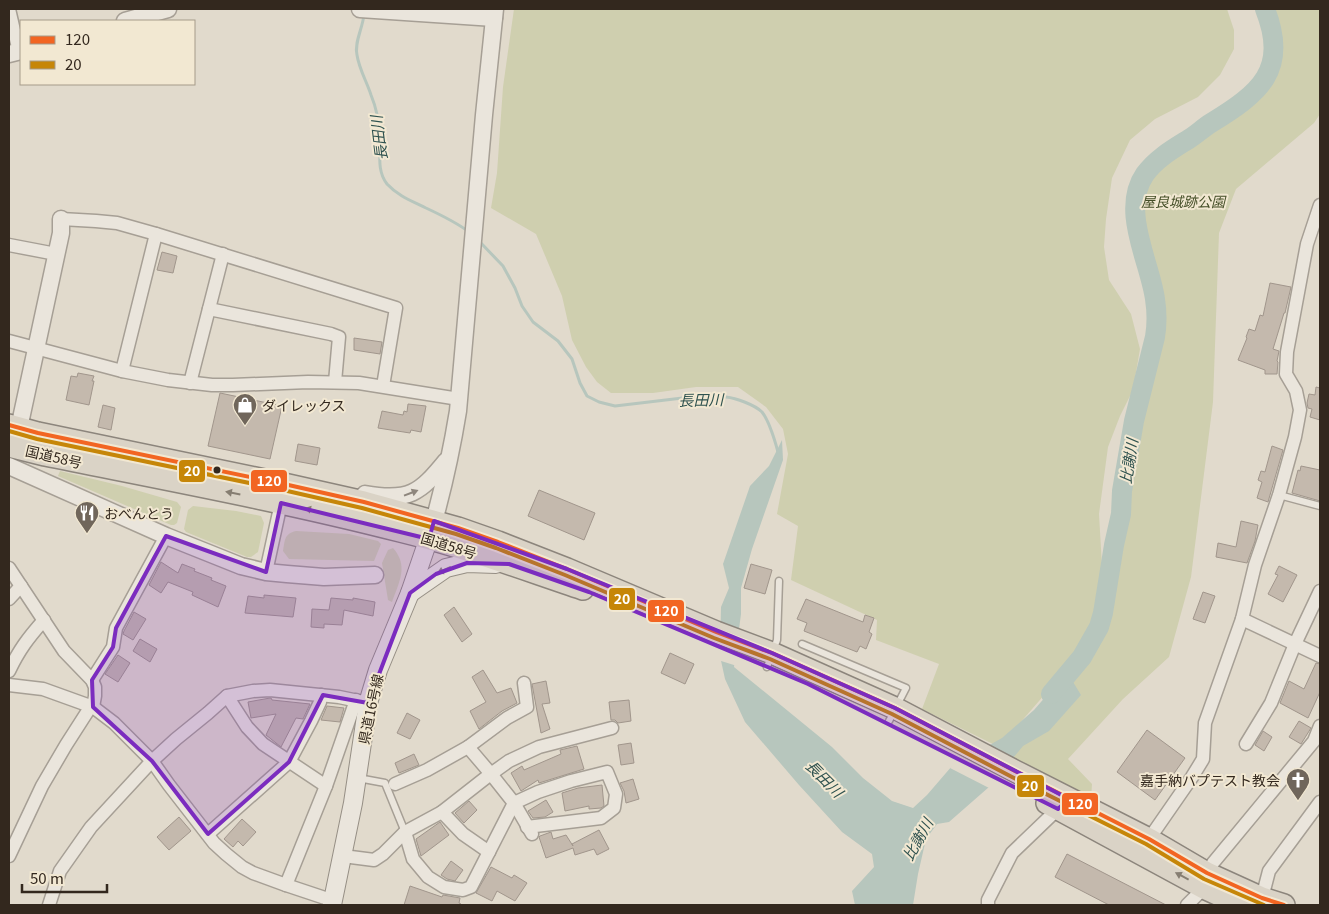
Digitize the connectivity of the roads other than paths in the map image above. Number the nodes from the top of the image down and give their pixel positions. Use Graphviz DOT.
graph roads {
  1 [pos="9,9"];
  2 [pos="168,9"];
  3 [pos="360,9"];
  4 [pos="494,13"];
  5 [pos="129,20"];
  6 [pos="16,52"];
  7 [pos="1320,205"];
  8 [pos="61,219"];
  9 [pos="156,234"];
  10 [pos="9,245"];
  11 [pos="56,254"];
  12 [pos="223,254"];
  13 [pos="209,309"];
  14 [pos="9,341"];
  15 [pos="36,348"];
  16 [pos="122,371"];
  17 [pos="335,382"];
  18 [pos="190,383"];
  19 [pos="383,386"];
  20 [pos="459,399"];
  21 [pos="12,433"];
  22 [pos="449,457"];
  23 [pos="9,466"];
  24 [pos="328,494"];
  25 [pos="1279,495"];
  26 [pos="281,503"];
  27 [pos="1320,506"];
  28 [pos="432,530"];
  29 [pos="166,536"];
  30 [pos="509,564"];
  31 [pos="9,568"];
  32 [pos="266,572"];
  33 [pos="375,575"];
  34 [pos="779,581"];
  35 [pos="21,586"];
  36 [pos="1320,591"];
  37 [pos="410,594"];
  38 [pos="9,599"];
  39 [pos="1242,619"];
  40 [pos="44,620"];
  41 [pos="716,639"];
  42 [pos="802,644"];
  43 [pos="1295,644"];
  44 [pos="1320,656"];
  45 [pos="769,660"];
  46 [pos="9,671"];
  47 [pos="92,680"];
  48 [pos="524,683"];
  49 [pos="9,685"];
  50 [pos="322,695"];
  51 [pos="227,696"];
  52 [pos="362,701"];
  53 [pos="92,706"];
  54 [pos="892,715"];
  55 [pos="1320,726"];
  56 [pos="612,728"];
  57 [pos="1246,744"];
  58 [pos="468,747"];
  59 [pos="152,761"];
  60 [pos="289,762"];
  61 [pos="491,774"];
  62 [pos="357,778"];
  63 [pos="395,784"];
  64 [pos="326,786"];
  65 [pos="1320,802"];
  66 [pos="514,803"];
  67 [pos="1064,804"];
  68 [pos="442,812"];
  69 [pos="405,832"];
  70 [pos="208,834"];
  71 [pos="1149,839"];
  72 [pos="489,852"];
  73 [pos="9,856"];
  74 [pos="343,856"];
  75 [pos="1206,881"];
  76 [pos="286,885"];
  77 [pos="1262,898"];
  78 [pos="333,902"];
  79 [pos="49,905"];
  80 [pos="988,905"];
  81 [pos="1187,905"];
  82 [pos="1241,905"];
  83 [pos="1284,905"];
  1 -- 6 [label="street"];
  2 -- 5 [label="street"];
  3 -- 4 [label="street"];
  4 -- 20 [label="street"];
  7 -- 25 [label="street"];
  8 -- 9 [label="street"];
  8 -- 11 [label="street"];
  9 -- 12 [label="street"];
  9 -- 16 [label="street"];
  10 -- 11 [label="street"];
  11 -- 15 [label="street"];
  12 -- 13 [label="street"];
  12 -- 19 [label="street"];
  13 -- 17 [label="street"];
  13 -- 18 [label="street"];
  14 -- 15 [label="street"];
  15 -- 16 [label="street"];
  15 -- 21 [label="street"];
  16 -- 18 [label="street"];
  17 -- 18 [label="street"];
  17 -- 19 [label="street"];
  19 -- 20 [label="street"];
  20 -- 22 [label="street"];
  21 -- 24 [label="highway, 国道58号"];
  26 -- 21 [label="highway, 国道58号, one-way"];
  24 -- 22 [label="street, one-way"];
  22 -- 28 [label="street"];
  23 -- 29 [label="street"];
  24 -- 28 [label="highway, 国道58号"];
  25 -- 27 [label="lane"];
  25 -- 39 [label="street"];
  28 -- 26 [label="highway, 国道58号, one-way"];
  26 -- 32 [label="street"];
  28 -- 30 [label="highway, 国道58号"];
  28 -- 37 [label="main road, 県道16号線"];
  28 -- 41 [label="highway, 国道58号"];
  29 -- 32 [label="street"];
  29 -- 47 [label="street"];
  30 -- 37 [label="main road, one-way"];
  30 -- 41 [label="highway, 国道58号"];
  31 -- 35 [label="street"];
  32 -- 33 [label="street"];
  34 -- 45 [label="lane"];
  35 -- 38 [label="street"];
  35 -- 40 [label="street"];
  36 -- 43 [label="street"];
  37 -- 52 [label="main road, 県道16号線"];
  39 -- 43 [label="street"];
  39 -- 71 [label="street"];
  40 -- 46 [label="street"];
  40 -- 47 [label="street"];
  41 -- 45 [label="highway, 国道58号"];
  42 -- 54 [label="lane"];
  43 -- 44 [label="street"];
  43 -- 57 [label="street"];
  45 -- 54 [label="highway, 国道58号"];
  47 -- 53 [label="street"];
  48 -- 58 [label="street"];
  49 -- 53 [label="street"];
  50 -- 51 [label="street"];
  50 -- 52 [label="street"];
  50 -- 60 [label="street"];
  51 -- 59 [label="street"];
  51 -- 60 [label="street"];
  52 -- 62 [label="main road, 県道16号線"];
  52 -- 64 [label="street"];
  53 -- 59 [label="street"];
  53 -- 73 [label="street"];
  54 -- 67 [label="highway, 国道58号"];
  55 -- 75 [label="street"];
  56 -- 61 [label="street"];
  58 -- 61 [label="street"];
  58 -- 63 [label="street"];
  59 -- 70 [label="street"];
  59 -- 79 [label="street"];
  60 -- 64 [label="street"];
  60 -- 70 [label="street"];
  61 -- 66 [label="street"];
  61 -- 68 [label="street"];
  62 -- 69 [label="lane"];
  62 -- 74 [label="main road, 県道16号線"];
  64 -- 76 [label="street"];
  65 -- 77 [label="street"];
  66 -- 66 [label="street"];
  66 -- 72 [label="street"];
  67 -- 71 [label="highway, 国道58号"];
  75 -- 67 [label="highway, 国道58号, one-way"];
  67 -- 80 [label="street"];
  68 -- 69 [label="street"];
  68 -- 72 [label="street"];
  69 -- 72 [label="street"];
  69 -- 74 [label="street"];
  70 -- 76 [label="street"];
  71 -- 75 [label="highway, 国道58号"];
  74 -- 78 [label="main road, 県道16号線"];
  75 -- 77 [label="highway, 国道58号"];
  75 -- 81 [label="street"];
  75 -- 82 [label="highway, 国道58号"];
  76 -- 78 [label="street"];
  77 -- 83 [label="highway, 国道58号"];
}
